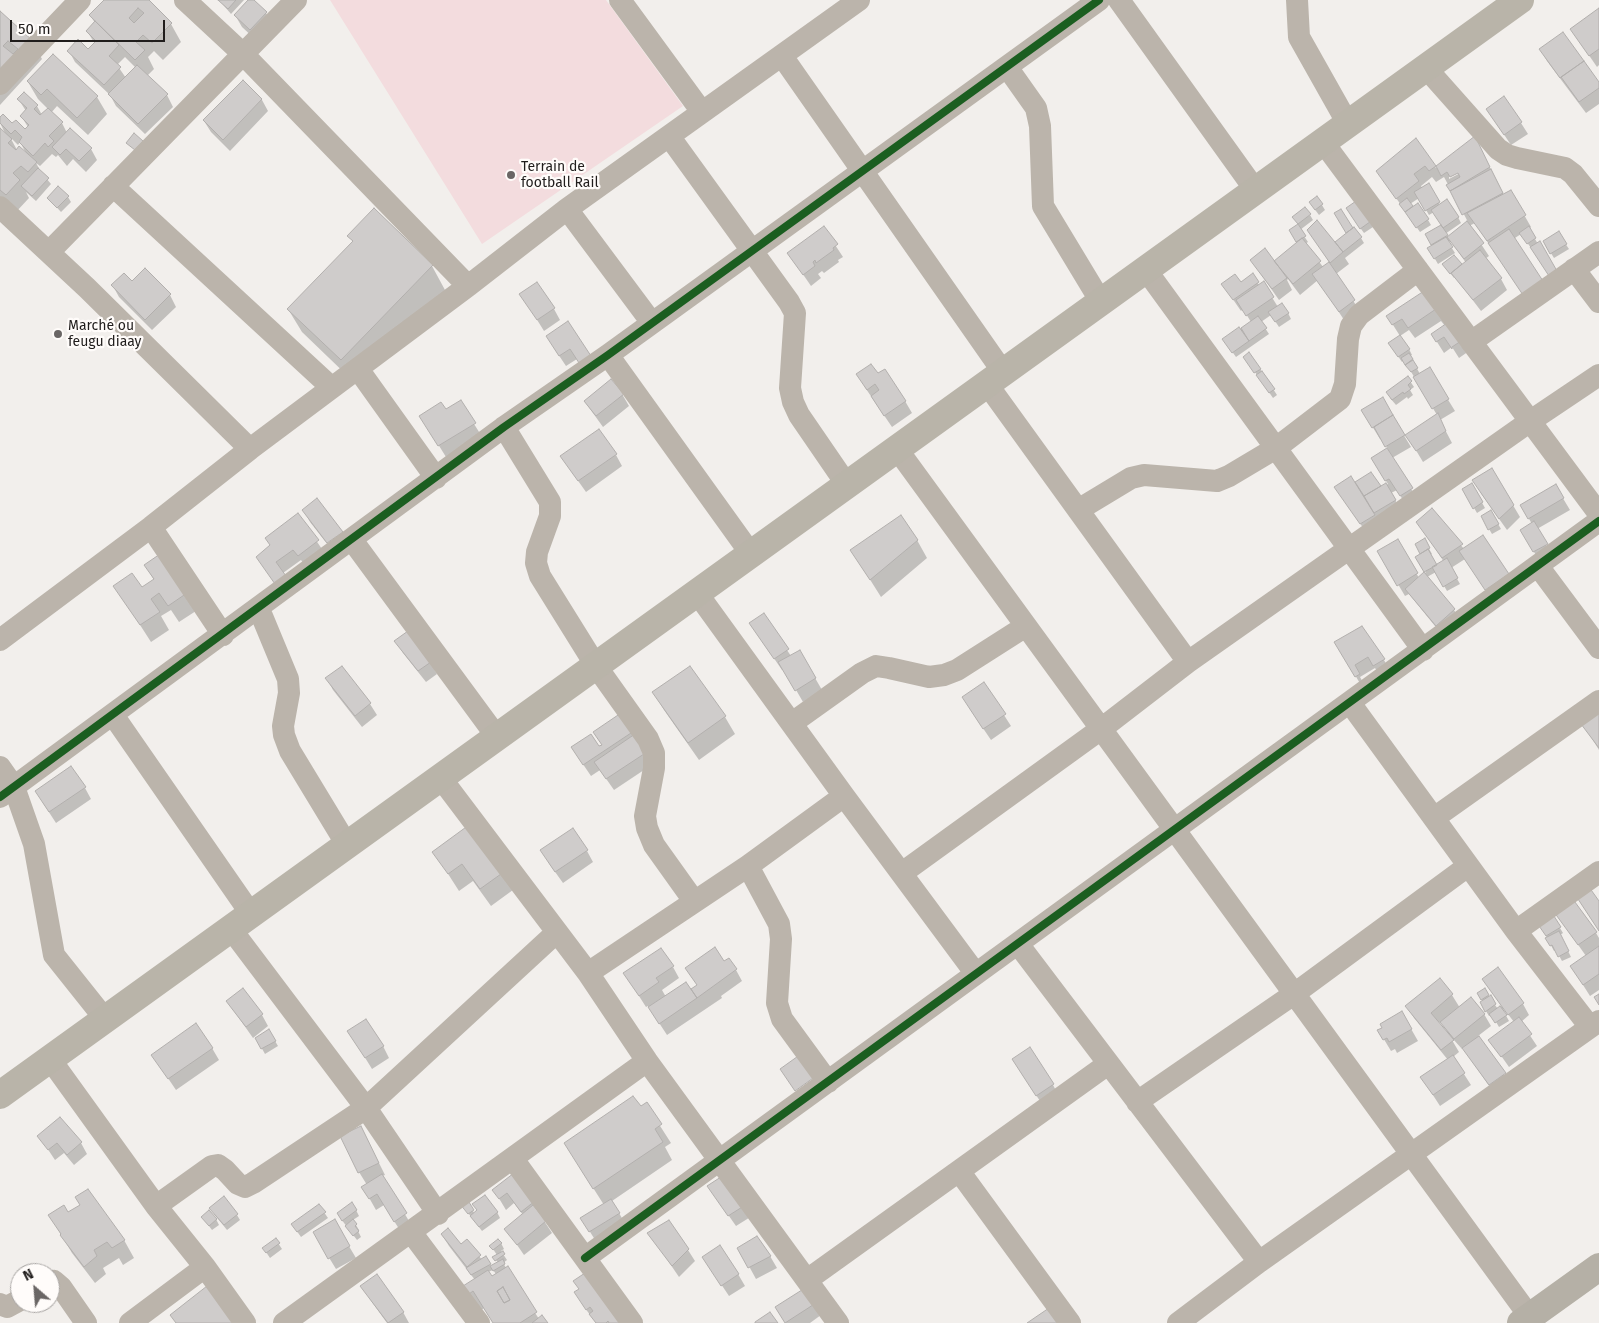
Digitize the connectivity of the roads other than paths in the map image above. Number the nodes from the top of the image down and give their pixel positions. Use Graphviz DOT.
graph roads {
  1 [pos="80,0"];
  2 [pos="185,0"];
  3 [pos="296,0"];
  4 [pos="620,0"];
  5 [pos="858,0"];
  6 [pos="1119,0"];
  7 [pos="1297,0"];
  8 [pos="1088,3"];
  9 [pos="1504,5"];
  10 [pos="242,54"];
  11 [pos="782,56"];
  12 [pos="1007,67"];
  13 [pos="1426,68"];
  14 [pos="0,84"];
  15 [pos="702,112"];
  16 [pos="1348,124"];
  17 [pos="669,136"];
  18 [pos="1323,142"];
  19 [pos="862,171"];
  20 [pos="113,186"];
  21 [pos="1256,191"];
  22 [pos="1599,206"];
  23 [pos="0,207"];
  24 [pos="567,209"];
  25 [pos="752,250"];
  26 [pos="49,252"];
  27 [pos="1599,252"];
  28 [pos="1574,269"];
  29 [pos="1146,270"];
  30 [pos="1418,270"];
  31 [pos="468,286"];
  32 [pos="1101,302"];
  33 [pos="1599,302"];
  34 [pos="652,323"];
  35 [pos="1471,342"];
  36 [pos="608,355"];
  37 [pos="358,369"];
  38 [pos="1599,375"];
  39 [pos="995,378"];
  40 [pos="332,387"];
  41 [pos="1530,422"];
  42 [pos="504,428"];
  43 [pos="1276,448"];
  44 [pos="250,449"];
  45 [pos="897,449"];
  46 [pos="436,478"];
  47 [pos="847,484"];
  48 [pos="1078,510"];
  49 [pos="1599,514"];
  50 [pos="1599,522"];
  51 [pos="150,527"];
  52 [pos="352,540"];
  53 [pos="1349,549"];
  54 [pos="752,554"];
  55 [pos="1538,566"];
  56 [pos="697,593"];
  57 [pos="259,609"];
  58 [pos="1026,626"];
  59 [pos="223,635"];
  60 [pos="0,640"];
  61 [pos="1599,648"];
  62 [pos="1423,650"];
  63 [pos="1188,662"];
  64 [pos="596,666"];
  65 [pos="1599,700"];
  66 [pos="1350,703"];
  67 [pos="113,715"];
  68 [pos="792,723"];
  69 [pos="1101,729"];
  70 [pos="497,737"];
  71 [pos="0,767"];
  72 [pos="440,777"];
  73 [pos="7,792"];
  74 [pos="844,796"];
  75 [pos="1434,818"];
  76 [pos="1175,830"];
  77 [pos="347,845"];
  78 [pos="748,866"];
  79 [pos="1468,866"];
  80 [pos="1599,872"];
  81 [pos="902,873"];
  82 [pos="694,901"];
  83 [pos="241,922"];
  84 [pos="557,932"];
  85 [pos="1516,932"];
  86 [pos="1018,944"];
  87 [pos="588,973"];
  88 [pos="976,974"];
  89 [pos="1294,994"];
  90 [pos="105,1019"];
  91 [pos="1595,1024"];
  92 [pos="50,1059"];
  93 [pos="647,1061"];
  94 [pos="1108,1064"];
  95 [pos="828,1082"];
  96 [pos="1,1091"];
  97 [pos="1137,1102"];
  98 [pos="366,1108"];
  99 [pos="1411,1153"];
  100 [pos="513,1159"];
  101 [pos="720,1160"];
  102 [pos="959,1171"];
  103 [pos="156,1206"];
  104 [pos="438,1214"];
  105 [pos="411,1232"];
  106 [pos="585,1258"];
  107 [pos="1259,1262"];
  108 [pos="205,1267"];
  109 [pos="1599,1267"];
  110 [pos="807,1280"];
  111 [pos="60,1287"];
  112 [pos="1525,1320"];
  113 [pos="86,1323"];
  114 [pos="130,1323"];
  115 [pos="245,1323"];
  116 [pos="284,1323"];
  117 [pos="479,1323"];
  118 [pos="632,1323"];
  119 [pos="838,1323"];
  120 [pos="1070,1323"];
  121 [pos="1178,1323"];
  1 -- 14 [label="street"];
  2 -- 10 [label="street"];
  3 -- 10 [label="street"];
  4 -- 15 [label="street"];
  5 -- 11 [label="street"];
  6 -- 21 [label="street"];
  7 -- 16 [label="street"];
  8 -- 12 [label="street"];
  9 -- 13 [label="main road"];
  10 -- 20 [label="street"];
  10 -- 31 [label="street"];
  11 -- 15 [label="street"];
  11 -- 19 [label="street"];
  12 -- 19 [label="street"];
  12 -- 32 [label="street"];
  13 -- 16 [label="main road"];
  13 -- 22 [label="street"];
  15 -- 17 [label="street"];
  16 -- 18 [label="main road"];
  17 -- 24 [label="street"];
  17 -- 25 [label="street"];
  18 -- 21 [label="main road"];
  18 -- 30 [label="street"];
  19 -- 25 [label="street"];
  19 -- 39 [label="street"];
  20 -- 26 [label="street"];
  20 -- 40 [label="street"];
  21 -- 29 [label="main road"];
  23 -- 26 [label="street"];
  24 -- 31 [label="street"];
  24 -- 34 [label="street"];
  25 -- 34 [label="street"];
  25 -- 47 [label="street"];
  26 -- 44 [label="street"];
  27 -- 28 [label="street"];
  28 -- 33 [label="street"];
  28 -- 35 [label="street"];
  29 -- 32 [label="main road"];
  29 -- 43 [label="street"];
  30 -- 35 [label="street"];
  30 -- 43 [label="street"];
  31 -- 37 [label="street"];
  32 -- 39 [label="main road"];
  34 -- 36 [label="street"];
  35 -- 41 [label="street"];
  36 -- 42 [label="street"];
  36 -- 54 [label="street"];
  37 -- 40 [label="street"];
  37 -- 46 [label="street"];
  38 -- 41 [label="street"];
  39 -- 45 [label="main road"];
  39 -- 48 [label="street"];
  40 -- 44 [label="street"];
  41 -- 49 [label="street"];
  41 -- 53 [label="street"];
  42 -- 46 [label="street"];
  42 -- 64 [label="street"];
  43 -- 48 [label="street"];
  43 -- 53 [label="street"];
  44 -- 51 [label="street"];
  45 -- 47 [label="main road"];
  45 -- 58 [label="street"];
  46 -- 52 [label="street"];
  47 -- 54 [label="main road"];
  48 -- 63 [label="street"];
  50 -- 55 [label="street"];
  51 -- 59 [label="street"];
  51 -- 60 [label="street"];
  52 -- 57 [label="street"];
  52 -- 70 [label="street"];
  53 -- 62 [label="street"];
  53 -- 63 [label="street"];
  54 -- 56 [label="main road"];
  55 -- 61 [label="street"];
  55 -- 62 [label="street"];
  56 -- 64 [label="main road"];
  56 -- 68 [label="street"];
  57 -- 59 [label="street"];
  57 -- 77 [label="street"];
  58 -- 68 [label="street"];
  58 -- 69 [label="street"];
  59 -- 67 [label="street"];
  62 -- 66 [label="street"];
  63 -- 69 [label="street"];
  64 -- 70 [label="main road"];
  64 -- 82 [label="street"];
  65 -- 75 [label="street"];
  66 -- 75 [label="street"];
  66 -- 76 [label="street"];
  67 -- 73 [label="street"];
  67 -- 83 [label="street"];
  68 -- 74 [label="street"];
  69 -- 76 [label="street"];
  69 -- 81 [label="street"];
  70 -- 72 [label="main road"];
  71 -- 73 [label="street"];
  72 -- 77 [label="main road"];
  72 -- 84 [label="street"];
  73 -- 90 [label="street"];
  74 -- 78 [label="street"];
  74 -- 81 [label="street"];
  75 -- 79 [label="street"];
  76 -- 86 [label="street"];
  76 -- 89 [label="street"];
  77 -- 83 [label="main road"];
  78 -- 82 [label="street"];
  78 -- 95 [label="street"];
  79 -- 85 [label="street"];
  79 -- 89 [label="street"];
  80 -- 85 [label="street"];
  81 -- 88 [label="street"];
  82 -- 87 [label="street"];
  83 -- 90 [label="main road"];
  83 -- 98 [label="street"];
  84 -- 87 [label="street"];
  84 -- 98 [label="street"];
  85 -- 91 [label="street"];
  86 -- 88 [label="street"];
  86 -- 94 [label="street"];
  87 -- 93 [label="street"];
  88 -- 95 [label="street"];
  89 -- 97 [label="street"];
  89 -- 99 [label="street"];
  90 -- 92 [label="main road"];
  91 -- 99 [label="street"];
  92 -- 96 [label="main road"];
  92 -- 103 [label="street"];
  93 -- 100 [label="street"];
  93 -- 101 [label="street"];
  94 -- 97 [label="street"];
  94 -- 102 [label="street"];
  95 -- 101 [label="street"];
  97 -- 107 [label="street"];
  98 -- 103 [label="street"];
  98 -- 104 [label="street"];
  99 -- 107 [label="street"];
  99 -- 112 [label="street"];
  100 -- 104 [label="street"];
  100 -- 106 [label="street"];
  101 -- 106 [label="street"];
  101 -- 110 [label="street"];
  102 -- 110 [label="street"];
  102 -- 120 [label="street"];
  103 -- 108 [label="street"];
  104 -- 105 [label="street"];
  105 -- 116 [label="street"];
  105 -- 117 [label="street"];
  106 -- 118 [label="street"];
  107 -- 121 [label="street"];
  108 -- 114 [label="street"];
  108 -- 115 [label="street"];
  109 -- 112 [label="highway"];
  110 -- 119 [label="street"];
  111 -- 113 [label="street"];
}
